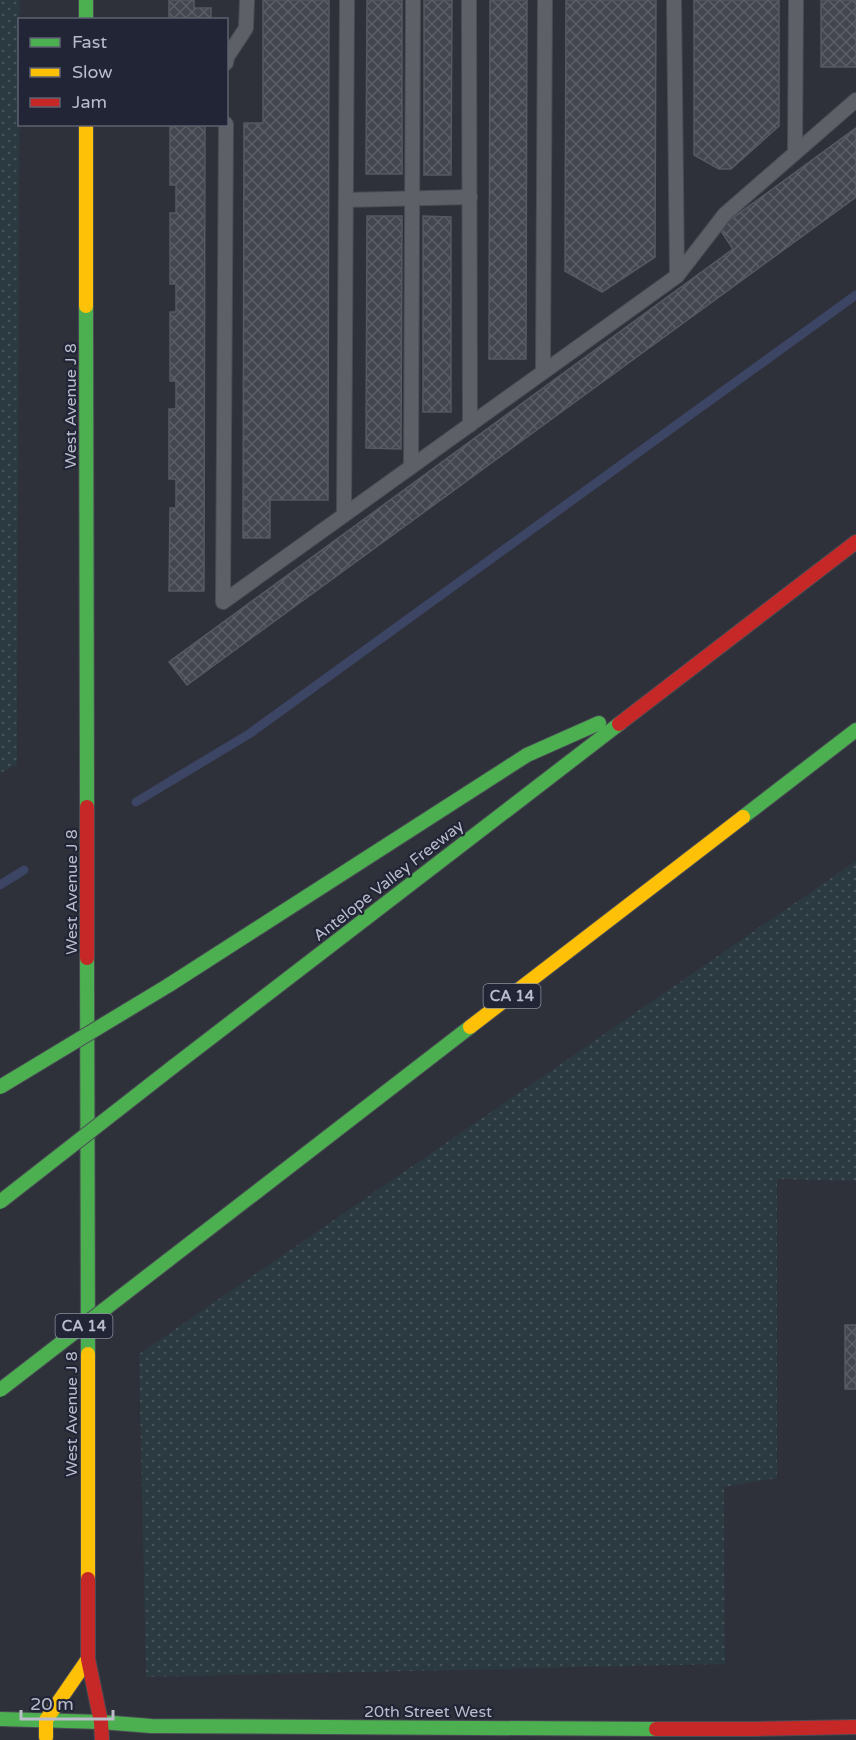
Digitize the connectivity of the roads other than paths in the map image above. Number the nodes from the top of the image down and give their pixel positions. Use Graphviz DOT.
graph roads {
  1 [pos="86,0"];
  2 [pos="247,0"];
  3 [pos="346,0"];
  4 [pos="413,0"];
  5 [pos="469,0"];
  6 [pos="545,0"];
  7 [pos="674,0"];
  8 [pos="796,0"];
  9 [pos="86,18"];
  10 [pos="228,54"];
  11 [pos="856,100"];
  12 [pos="86,126"];
  13 [pos="226,126"];
  14 [pos="795,153"];
  15 [pos="470,197"];
  16 [pos="412,199"];
  17 [pos="346,200"];
  18 [pos="677,276"];
  19 [pos="543,372"];
  20 [pos="470,425"];
  21 [pos="411,467"];
  22 [pos="344,515"];
  23 [pos="856,542"];
  24 [pos="644,703"];
  25 [pos="856,730"];
  26 [pos="0,1087"];
  27 [pos="0,1202"];
  28 [pos="0,1390"];
  29 [pos="88,1659"];
  30 [pos="0,1719"];
  31 [pos="46,1720"];
  32 [pos="101,1722"];
  33 [pos="856,1727"];
  34 [pos="750,1735"];
  35 [pos="46,1740"];
  36 [pos="102,1740"];
  1 -- 9 [label="main road"];
  2 -- 10 [label="lane"];
  3 -- 17 [label="lane"];
  4 -- 16 [label="lane"];
  5 -- 15 [label="lane"];
  6 -- 19 [label="lane"];
  7 -- 18 [label="lane"];
  8 -- 14 [label="lane"];
  11 -- 14 [label="lane"];
  12 -- 29 [label="main road, West Avenue J 8"];
  13 -- 22 [label="lane"];
  14 -- 18 [label="lane"];
  15 -- 16 [label="lane"];
  15 -- 20 [label="lane"];
  16 -- 17 [label="lane"];
  16 -- 21 [label="lane"];
  17 -- 22 [label="lane"];
  18 -- 19 [label="lane"];
  19 -- 20 [label="lane"];
  20 -- 21 [label="lane"];
  21 -- 22 [label="lane"];
  23 -- 24 [label="main road, Antelope Valley Freeway"];
  24 -- 26 [label="main road, bridge"];
  24 -- 27 [label="main road, Antelope Valley Freeway, bridge"];
  25 -- 28 [label="main road, CA 14, bridge"];
  29 -- 31 [label="main road"];
  29 -- 32 [label="main road, West Avenue J 8"];
  30 -- 31 [label="main road, 20th Street West"];
  31 -- 32 [label="main road, 20th Street West"];
  31 -- 35 [label="main road"];
  32 -- 34 [label="main road, 20th Street West"];
  32 -- 36 [label="main road, West Avenue J 8"];
  33 -- 34 [label="main road, 20th Street West"];
}
